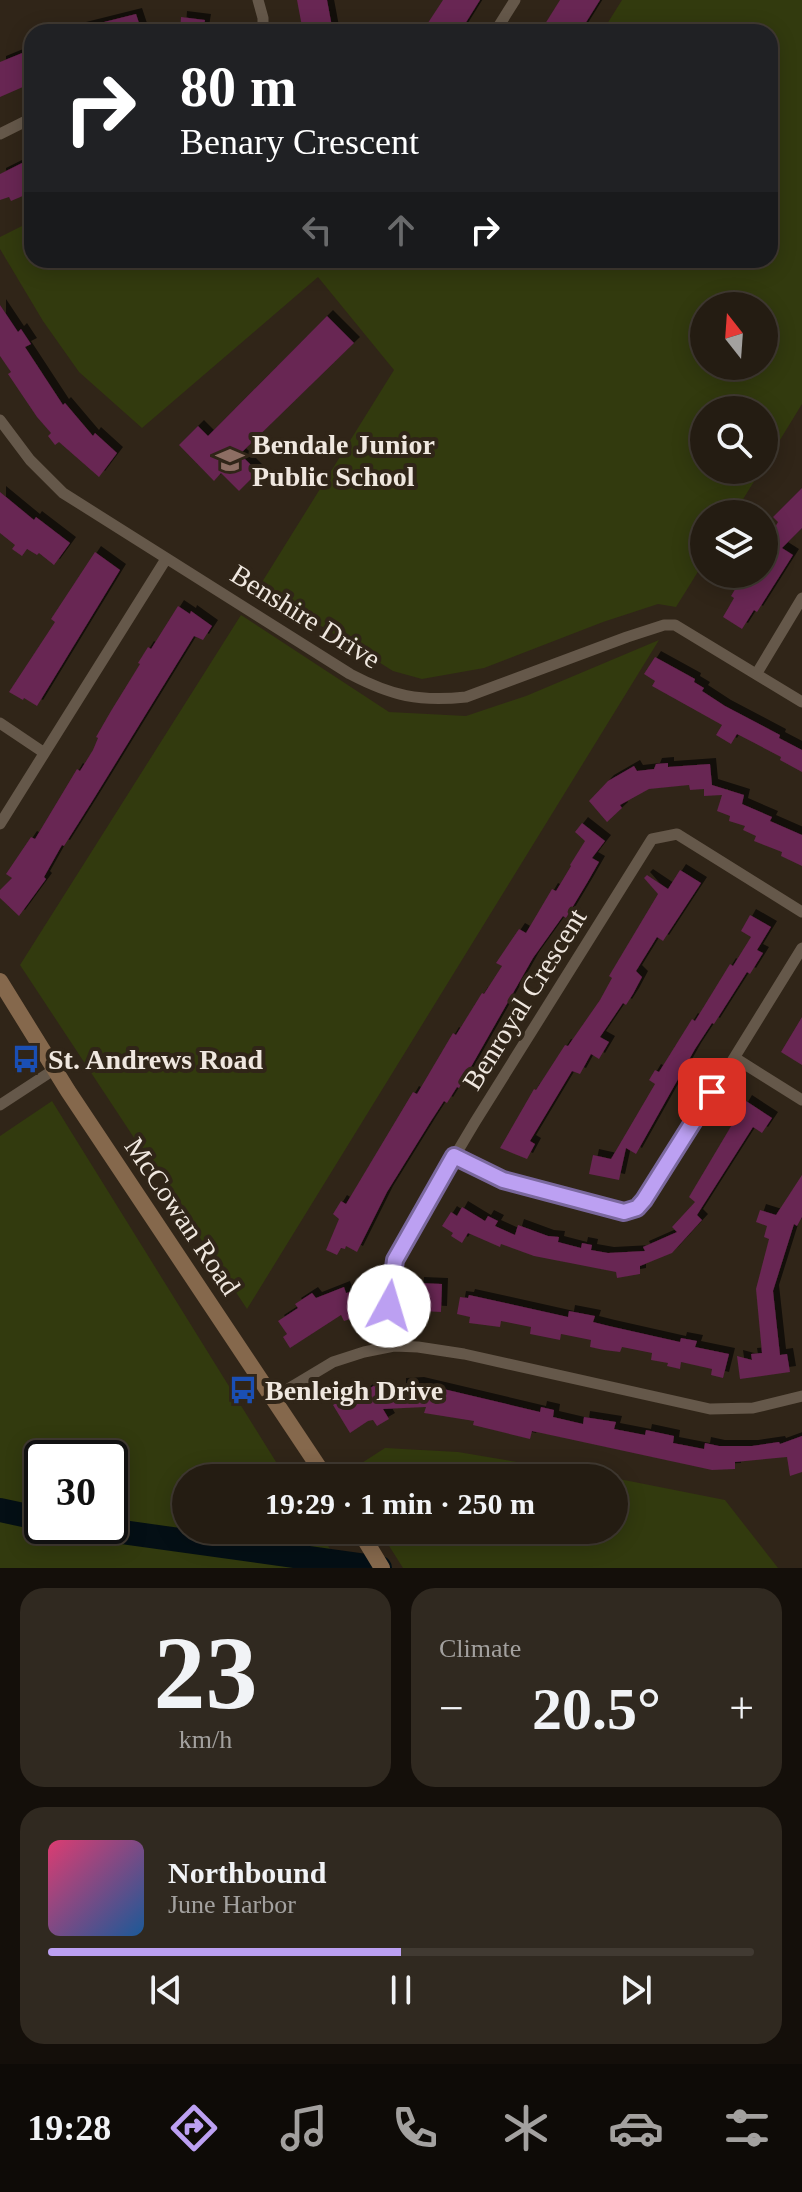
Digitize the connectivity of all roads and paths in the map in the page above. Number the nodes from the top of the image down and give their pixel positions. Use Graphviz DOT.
graph roads {
  1 [pos="258,0"];
  2 [pos="515,0"];
  3 [pos="263,24"];
  4 [pos="500,24"];
  5 [pos="24,122"];
  6 [pos="0,134"];
  7 [pos="0,420"];
  8 [pos="166,559"];
  9 [pos="802,598"];
  10 [pos="757,673"];
  11 [pos="802,702"];
  12 [pos="0,723"];
  13 [pos="43,752"];
  14 [pos="0,824"];
  15 [pos="802,912"];
  16 [pos="802,948"];
  17 [pos="0,981"];
  18 [pos="735,1058"];
  19 [pos="55,1069"];
  20 [pos="802,1100"];
  21 [pos="0,1105"];
  22 [pos="454,1156"];
  23 [pos="394,1346"];
  24 [pos="802,1396"];
  25 [pos="273,1398"];
  26 [pos="317,1464"];
  27 [pos="367,1544"];
  28 [pos="382,1568"];
  1 -- 3 [label="street"];
  2 -- 4 [label="street"];
  5 -- 6 [label="street"];
  7 -- 8 [label="street, Benshire Drive"];
  8 -- 10 [label="street, Benshire Drive"];
  8 -- 13 [label="street"];
  9 -- 10 [label="street"];
  10 -- 11 [label="street, Benshire Drive"];
  12 -- 13 [label="street"];
  13 -- 14 [label="street"];
  15 -- 22 [label="street, Benroyal Crescent"];
  16 -- 18 [label="street"];
  17 -- 19 [label="main road, McCowan Road"];
  18 -- 20 [label="street"];
  18 -- 22 [label="street"];
  19 -- 21 [label="street"];
  19 -- 25 [label="main road, McCowan Road"];
  22 -- 23 [label="street, Benroyal Crescent"];
  23 -- 24 [label="street"];
  23 -- 25 [label="street"];
  25 -- 26 [label="main road, McCowan Road"];
  27 -- 28 [label="main road"];
}
